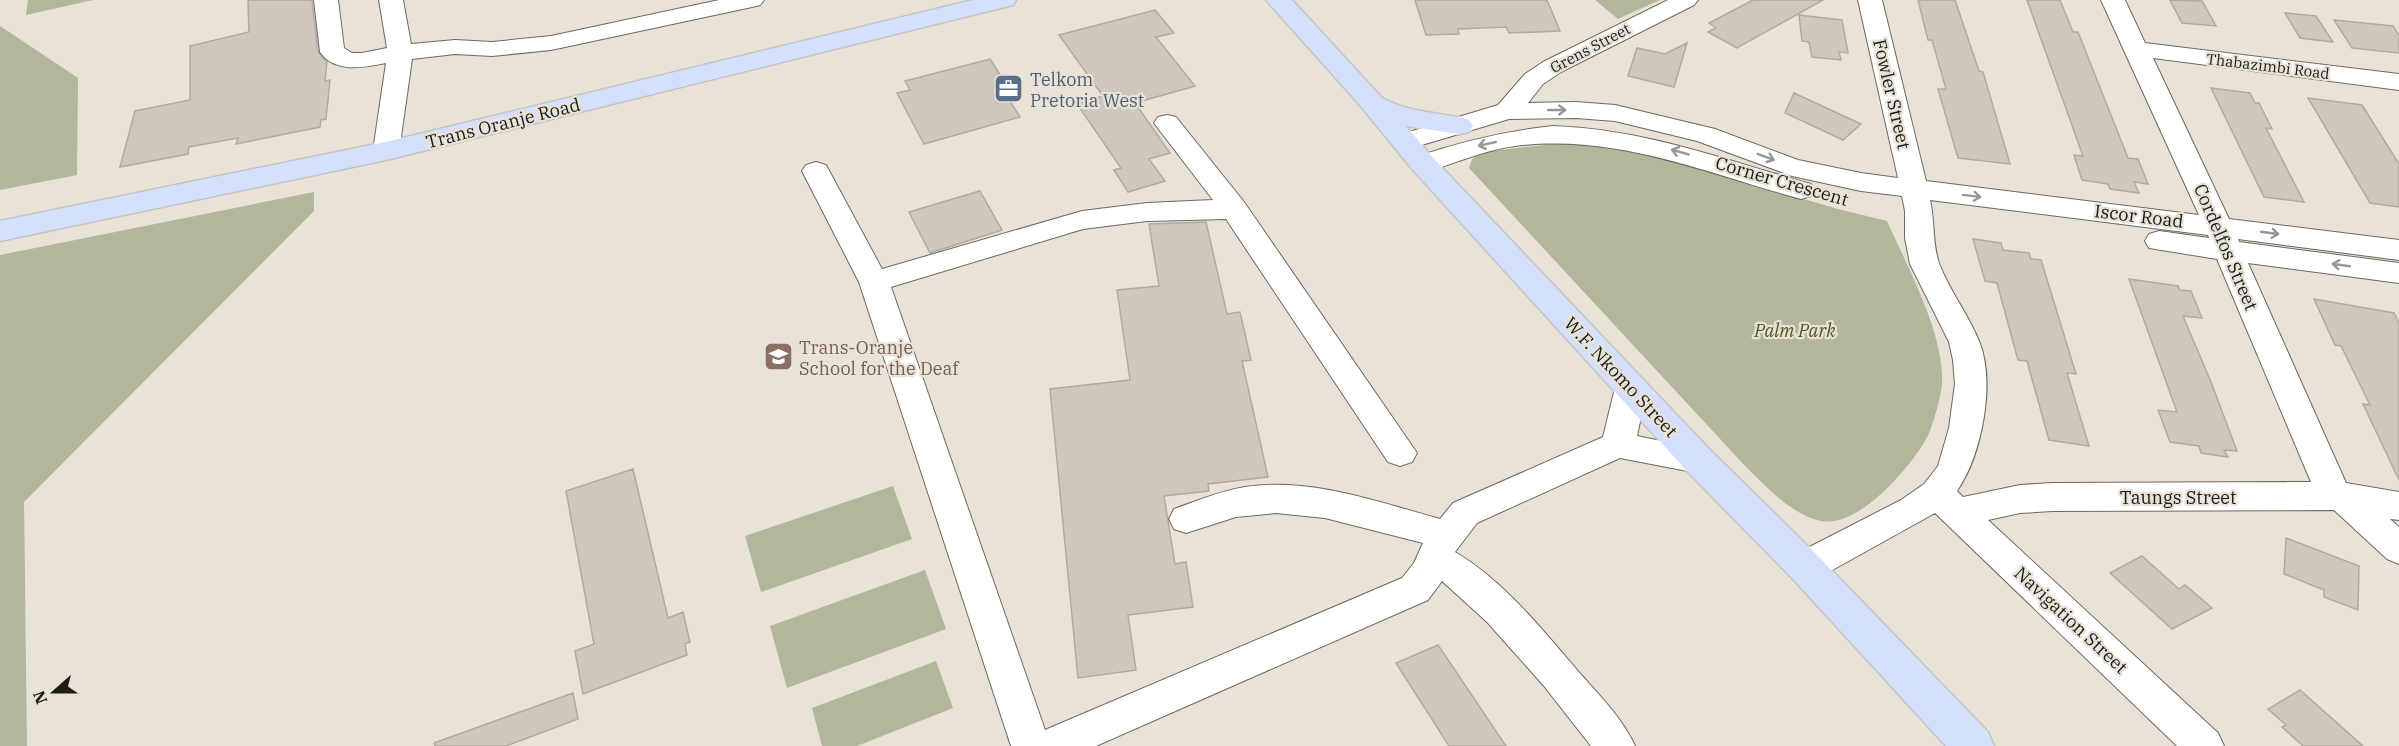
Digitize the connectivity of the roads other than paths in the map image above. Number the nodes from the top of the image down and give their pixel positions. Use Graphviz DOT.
graph roads {
  1 [pos="326,0"];
  2 [pos="391,0"];
  3 [pos="752,0"];
  4 [pos="1004,0"];
  5 [pos="1278,0"];
  6 [pos="1686,0"];
  7 [pos="1870,0"];
  8 [pos="2113,0"];
  9 [pos="2136,49"];
  10 [pos="400,53"];
  11 [pos="2399,82"];
  12 [pos="1368,98"];
  13 [pos="1507,111"];
  14 [pos="1167,123"];
  15 [pos="1459,126"];
  16 [pos="386,151"];
  17 [pos="1414,153"];
  18 [pos="816,171"];
  19 [pos="1917,200"];
  20 [pos="1234,209"];
  21 [pos="0,231"];
  22 [pos="2223,238"];
  23 [pos="2399,250"];
  24 [pos="2399,273"];
  25 [pos="874,282"];
  26 [pos="1631,388"];
  27 [pos="1618,445"];
  28 [pos="1400,453"];
  29 [pos="1698,460"];
  30 [pos="2340,497"];
  31 [pos="1947,503"];
  32 [pos="2399,506"];
  33 [pos="1186,519"];
  34 [pos="1440,546"];
  35 [pos="2399,549"];
  36 [pos="1805,567"];
  37 [pos="1031,746"];
  38 [pos="1053,746"];
  39 [pos="1615,746"];
  40 [pos="1973,746"];
  41 [pos="2204,746"];
  1 -- 10 [label="street"];
  2 -- 10 [label="street"];
  3 -- 10 [label="street"];
  4 -- 16 [label="main road, Trans Oranje Road"];
  5 -- 12 [label="main road, W.F. Nkomo Street"];
  6 -- 13 [label="street, Grens Street"];
  7 -- 19 [label="street, Fowler Street"];
  8 -- 9 [label="street, Cordelfos Street"];
  9 -- 11 [label="street, Thabazimbi Road"];
  9 -- 22 [label="street, Cordelfos Street"];
  10 -- 16 [label="street"];
  12 -- 15 [label="main road"];
  12 -- 17 [label="main road, W.F. Nkomo Street"];
  13 -- 15 [label="street, Corner Crescent"];
  13 -- 19 [label="street, Corner Crescent, one-way"];
  14 -- 20 [label="street"];
  15 -- 17 [label="street, Corner Crescent"];
  16 -- 21 [label="main road, Trans Oranje Road"];
  19 -- 17 [label="street, Corner Crescent, one-way"];
  17 -- 26 [label="main road, W.F. Nkomo Street"];
  18 -- 25 [label="street"];
  19 -- 22 [label="street, Iscor Road"];
  19 -- 31 [label="street"];
  20 -- 25 [label="street"];
  20 -- 28 [label="street"];
  22 -- 23 [label="street, Iscor Road, one-way"];
  24 -- 22 [label="street, Iscor Road, one-way"];
  22 -- 30 [label="street, Cordelfos Street"];
  25 -- 37 [label="street"];
  26 -- 27 [label="street"];
  26 -- 29 [label="main road, W.F. Nkomo Street"];
  27 -- 29 [label="street"];
  27 -- 34 [label="street"];
  29 -- 36 [label="main road, W.F. Nkomo Street"];
  30 -- 31 [label="street, Taungs Street"];
  30 -- 32 [label="street, Taungs Street"];
  30 -- 35 [label="street, Cordelfos Street"];
  31 -- 36 [label="street, Taungs Street"];
  31 -- 41 [label="street, Navigation Street"];
  33 -- 34 [label="street"];
  34 -- 38 [label="street"];
  34 -- 39 [label="street"];
  36 -- 40 [label="main road, W.F. Nkomo Street"];
}
